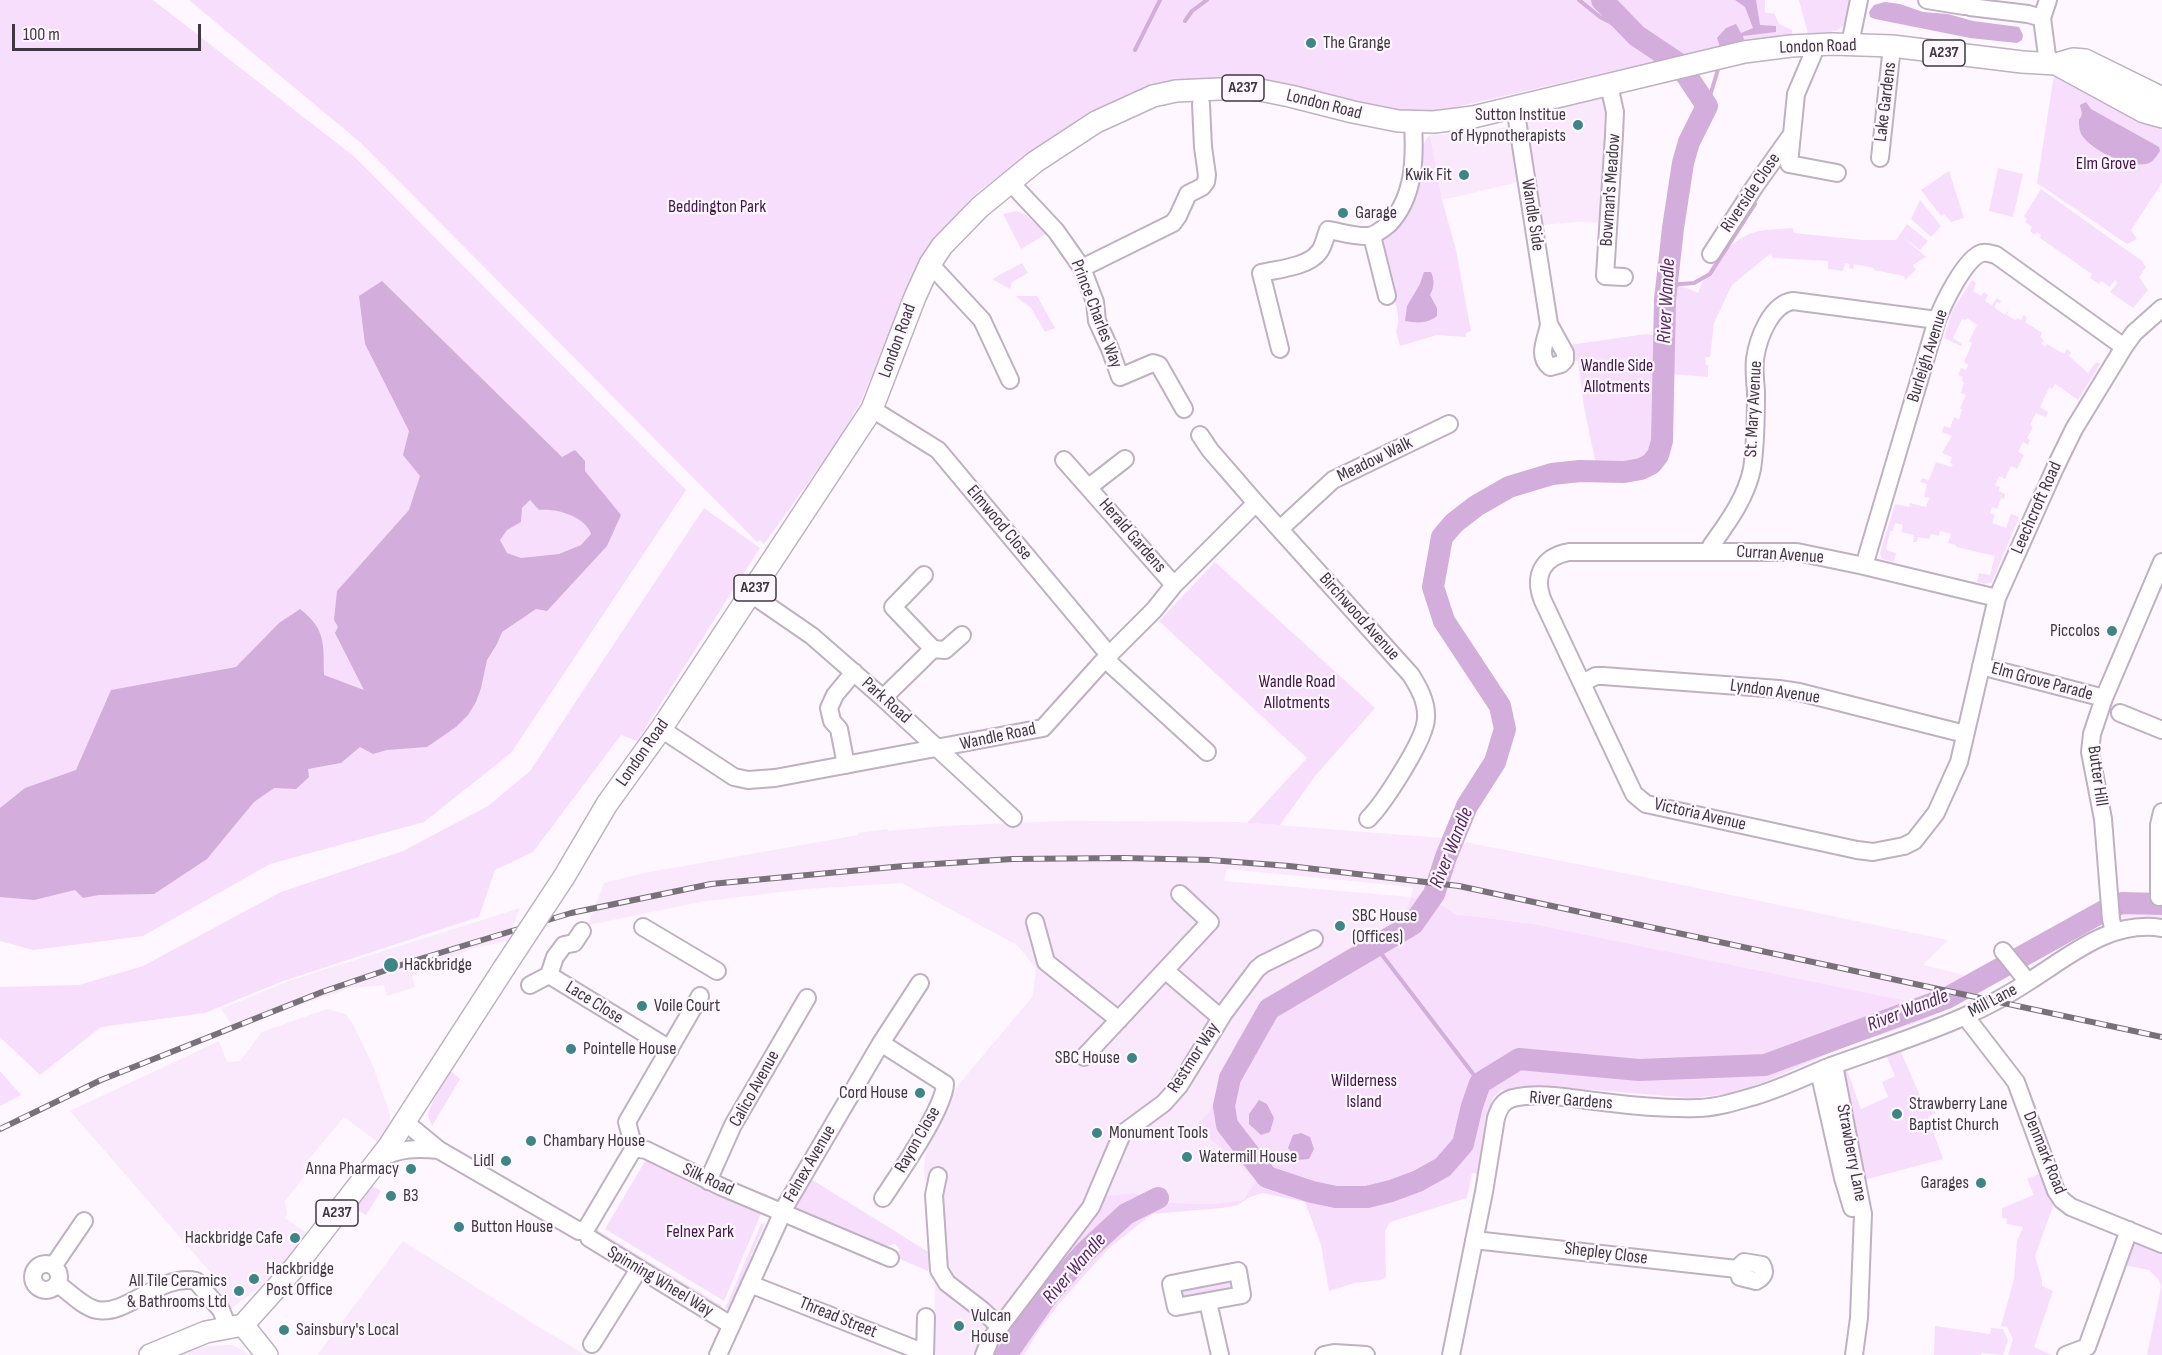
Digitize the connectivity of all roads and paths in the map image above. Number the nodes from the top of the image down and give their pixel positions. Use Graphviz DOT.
graph roads {
  1 [pos="1859,0"];
  2 [pos="1927,0"];
  3 [pos="2048,0"];
  4 [pos="2042,18"];
  5 [pos="1814,44"];
  6 [pos="1850,44"];
  7 [pos="1892,46"];
  8 [pos="2052,63"];
  9 [pos="1609,85"];
  10 [pos="2162,98"];
  11 [pos="1201,104"];
  12 [pos="1515,107"];
  13 [pos="2162,117"];
  14 [pos="1413,122"];
  15 [pos="1793,134"];
  16 [pos="1880,158"];
  17 [pos="1838,173"];
  18 [pos="1010,182"];
  19 [pos="1372,236"];
  20 [pos="1711,254"];
  21 [pos="930,264"];
  22 [pos="1082,268"];
  23 [pos="1624,277"];
  24 [pos="1387,296"];
  25 [pos="2162,308"];
  26 [pos="1937,320"];
  27 [pos="1549,324"];
  28 [pos="2124,346"];
  29 [pos="1280,349"];
  30 [pos="1010,380"];
  31 [pos="872,409"];
  32 [pos="1184,409"];
  33 [pos="1449,424"];
  34 [pos="1200,435"];
  35 [pos="1125,459"];
  36 [pos="1064,460"];
  37 [pos="1089,487"];
  38 [pos="1256,503"];
  39 [pos="1724,528"];
  40 [pos="1280,529"];
  41 [pos="1711,552"];
  42 [pos="1736,552"];
  43 [pos="1559,554"];
  44 [pos="2162,562"];
  45 [pos="1864,566"];
  46 [pos="924,575"];
  47 [pos="1174,585"];
  48 [pos="751,594"];
  49 [pos="1997,598"];
  50 [pos="962,635"];
  51 [pos="933,649"];
  52 [pos="1107,657"];
  53 [pos="1980,666"];
  54 [pos="854,672"];
  55 [pos="1582,683"];
  56 [pos="884,698"];
  57 [pos="2104,698"];
  58 [pos="2120,713"];
  59 [pos="661,729"];
  60 [pos="2162,730"];
  61 [pos="1965,734"];
  62 [pos="939,749"];
  63 [pos="1207,752"];
  64 [pos="846,765"];
  65 [pos="2162,812"];
  66 [pos="1013,818"];
  67 [pos="1368,819"];
  68 [pos="1180,894"];
  69 [pos="2159,897"];
  70 [pos="1035,922"];
  71 [pos="2113,925"];
  72 [pos="643,927"];
  73 [pos="2162,928"];
  74 [pos="582,931"];
  75 [pos="1314,939"];
  76 [pos="2003,951"];
  77 [pos="717,971"];
  78 [pos="1166,971"];
  79 [pos="549,975"];
  80 [pos="2023,976"];
  81 [pos="920,983"];
  82 [pos="530,985"];
  83 [pos="700,996"];
  84 [pos="807,998"];
  85 [pos="1965,1016"];
  86 [pos="1221,1018"];
  87 [pos="1119,1020"];
  88 [pos="881,1042"];
  89 [pos="670,1049"];
  90 [pos="1084,1057"];
  91 [pos="1826,1068"];
  92 [pos="405,1122"];
  93 [pos="634,1148"];
  94 [pos="439,1150"];
  95 [pos="380,1159"];
  96 [pos="938,1176"];
  97 [pos="708,1181"];
  98 [pos="883,1198"];
  99 [pos="782,1213"];
  100 [pos="84,1221"];
  101 [pos="2129,1230"];
  102 [pos="586,1234"];
  103 [pos="1474,1240"];
  104 [pos="2162,1244"];
  105 [pos="890,1258"];
  106 [pos="54,1265"];
  107 [pos="639,1269"];
  108 [pos="1737,1269"];
  109 [pos="58,1284"];
  110 [pos="750,1284"];
  111 [pos="1208,1302"];
  112 [pos="926,1317"];
  113 [pos="731,1325"];
  114 [pos="236,1326"];
  115 [pos="999,1328"];
  116 [pos="592,1344"];
  117 [pos="925,1354"];
  118 [pos="150,1355"];
  119 [pos="267,1355"];
  120 [pos="718,1355"];
  121 [pos="984,1355"];
  122 [pos="1220,1355"];
  123 [pos="1324,1355"];
  124 [pos="1366,1355"];
  125 [pos="1451,1355"];
  126 [pos="1854,1355"];
  127 [pos="2066,1355"];
  1 -- 6 [label="street"];
  2 -- 4 [label="street"];
  3 -- 4 [label="street"];
  4 -- 8 [label="street"];
  5 -- 6 [label="main road, London Road / A237"];
  5 -- 9 [label="main road, London Road / A237"];
  5 -- 15 [label="street, Riverside Close"];
  6 -- 7 [label="main road, London Road / A237"];
  7 -- 8 [label="main road, London Road / A237"];
  7 -- 16 [label="street, Lake Gardens"];
  8 -- 10 [label="main road, London Road / A237"];
  8 -- 13 [label="main road, London Road / A237"];
  9 -- 12 [label="main road, London Road / A237"];
  9 -- 23 [label="street, Bowman's Meadow"];
  11 -- 22 [label="street"];
  12 -- 14 [label="main road, London Road / A237"];
  12 -- 27 [label="street, Wandle Side"];
  14 -- 18 [label="main road, London Road / A237"];
  14 -- 19 [label="street"];
  15 -- 17 [label="street, Riverside Close"];
  15 -- 20 [label="street, Riverside Close"];
  18 -- 21 [label="main road, London Road / A237"];
  18 -- 22 [label="street, Prince Charles Way"];
  19 -- 24 [label="street"];
  19 -- 29 [label="street"];
  21 -- 30 [label="street"];
  21 -- 31 [label="main road, London Road / A237"];
  22 -- 32 [label="street, Prince Charles Way"];
  25 -- 28 [label="street, Leechcroft Road"];
  26 -- 28 [label="street, Burleigh Avenue"];
  26 -- 39 [label="street, St. Mary Avenue"];
  26 -- 45 [label="street, Burleigh Avenue"];
  28 -- 49 [label="street, Leechcroft Road"];
  31 -- 48 [label="main road, London Road / A237"];
  31 -- 52 [label="street, Elmwood Close"];
  33 -- 40 [label="street, Meadow Walk"];
  34 -- 38 [label="street, Birchwood Avenue"];
  35 -- 37 [label="street, Herald Gardens"];
  36 -- 37 [label="street, Herald Gardens"];
  37 -- 47 [label="street, Herald Gardens"];
  38 -- 40 [label="street, Birchwood Avenue"];
  38 -- 47 [label="street, Wandle Road"];
  39 -- 41 [label="street, St. Mary Avenue"];
  39 -- 42 [label="street"];
  40 -- 67 [label="street, Birchwood Avenue"];
  41 -- 42 [label="street, Curran Avenue"];
  41 -- 43 [label="street, Curran Avenue"];
  42 -- 45 [label="street, Curran Avenue"];
  43 -- 55 [label="street, Victoria Avenue"];
  44 -- 57 [label="street, Butter Hill"];
  45 -- 49 [label="street, Curran Avenue"];
  46 -- 51 [label="street"];
  47 -- 52 [label="street, Wandle Road"];
  48 -- 54 [label="street, Park Road"];
  48 -- 59 [label="main road, London Road / A237"];
  49 -- 53 [label="street, Leechcroft Road"];
  50 -- 51 [label="street"];
  51 -- 56 [label="street"];
  52 -- 62 [label="street, Wandle Road"];
  52 -- 63 [label="street, Elmwood Close"];
  53 -- 57 [label="street, Elm Grove Parade"];
  53 -- 61 [label="street, Leechcroft Road"];
  54 -- 56 [label="street, Park Road"];
  54 -- 64 [label="street"];
  55 -- 61 [label="street, Lyndon Avenue"];
  55 -- 61 [label="street, Victoria Avenue"];
  56 -- 62 [label="street, Park Road"];
  57 -- 71 [label="street, Butter Hill"];
  58 -- 60 [label="street"];
  59 -- 64 [label="street, Wandle Road"];
  59 -- 92 [label="main road, London Road / A237, bridge"];
  62 -- 64 [label="street, Wandle Road"];
  62 -- 66 [label="street, Park Road"];
  65 -- 69 [label="street"];
  68 -- 78 [label="street"];
  70 -- 87 [label="street"];
  71 -- 73 [label="street, Mill Lane"];
  71 -- 80 [label="street, Mill Lane"];
  72 -- 77 [label="street"];
  74 -- 79 [label="street, Lace Close"];
  75 -- 86 [label="street, Restmor Way"];
  76 -- 80 [label="street"];
  78 -- 86 [label="street, Restmor Way"];
  78 -- 87 [label="street"];
  79 -- 82 [label="street, Lace Close"];
  79 -- 89 [label="street, Lace Close"];
  80 -- 85 [label="street, Mill Lane"];
  81 -- 88 [label="street, Felnex Avenue"];
  83 -- 89 [label="street"];
  84 -- 97 [label="street, Calico Avenue"];
  85 -- 91 [label="street, Mill Lane"];
  85 -- 101 [label="street, Denmark Road"];
  86 -- 115 [label="street, Restmor Way"];
  87 -- 90 [label="street"];
  88 -- 98 [label="street, Rayon Close"];
  88 -- 99 [label="street, Felnex Avenue"];
  89 -- 93 [label="street"];
  91 -- 103 [label="street, River Gardens"];
  91 -- 126 [label="street, Strawberry Lane"];
  92 -- 94 [label="street, Spinning Wheel Way"];
  92 -- 95 [label="main road, London Road / A237"];
  93 -- 97 [label="street, Silk Road"];
  93 -- 102 [label="street"];
  94 -- 95 [label="street, Spinning Wheel Way"];
  94 -- 102 [label="street, Spinning Wheel Way"];
  95 -- 114 [label="main road, London Road / A237"];
  96 -- 115 [label="street"];
  97 -- 99 [label="street, Silk Road"];
  99 -- 105 [label="street, Silk Road"];
  99 -- 110 [label="street, Felnex Avenue"];
  100 -- 106 [label="street"];
  101 -- 104 [label="street, Denmark Road"];
  101 -- 127 [label="street"];
  102 -- 107 [label="street, Spinning Wheel Way"];
  103 -- 108 [label="street, Shepley Close"];
  103 -- 125 [label="street, River Gardens"];
  106 -- 109 [label="street"];
  106 -- 109 [label="street"];
  107 -- 113 [label="street, Spinning Wheel Way"];
  107 -- 116 [label="street"];
  109 -- 114 [label="street"];
  110 -- 113 [label="street, Felnex Avenue"];
  110 -- 117 [label="street, Thread Street"];
  111 -- 122 [label="street"];
  112 -- 117 [label="street"];
  113 -- 120 [label="street, Felnex Avenue"];
  114 -- 118 [label="main road"];
  114 -- 119 [label="main road"];
  115 -- 121 [label="street, Restmor Way"];
  123 -- 124 [label="street"];
}
